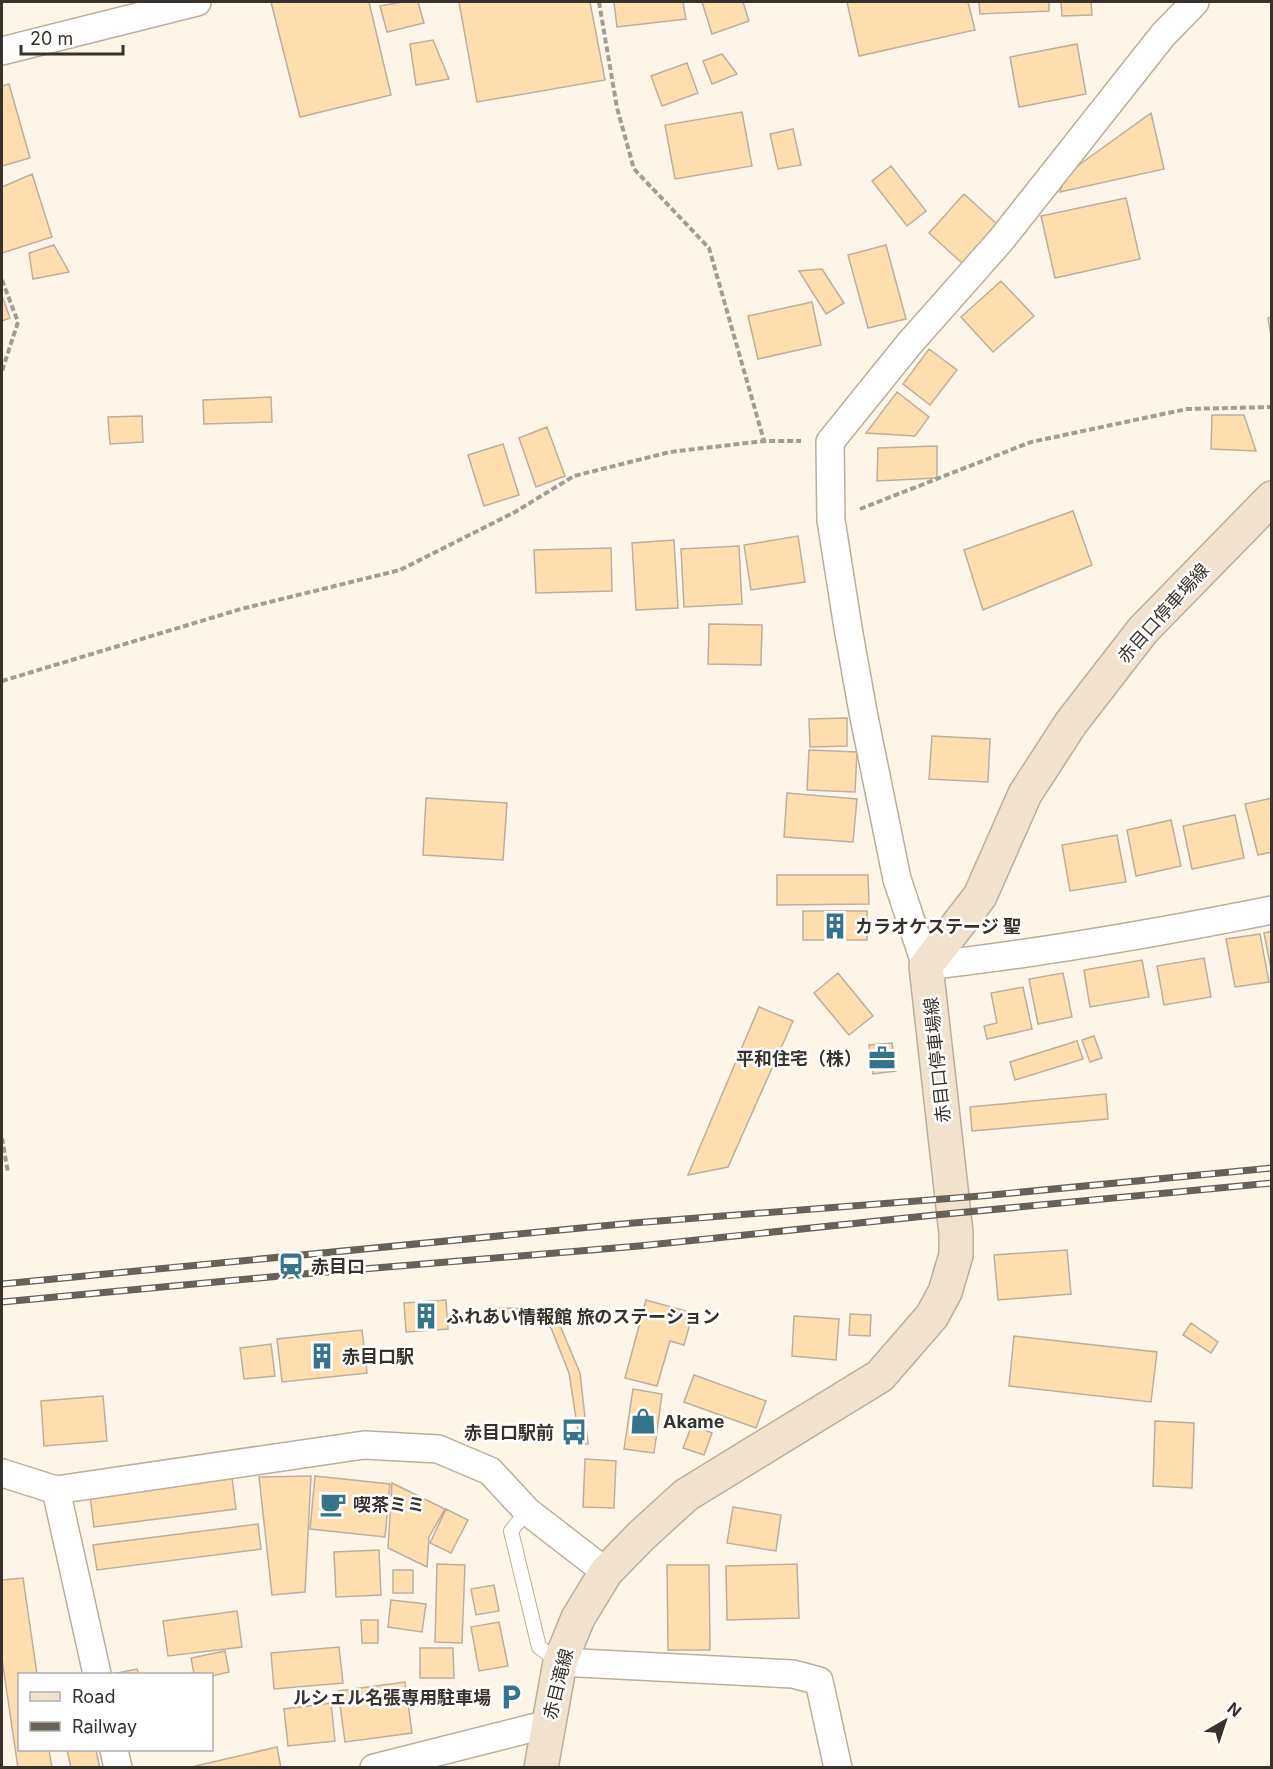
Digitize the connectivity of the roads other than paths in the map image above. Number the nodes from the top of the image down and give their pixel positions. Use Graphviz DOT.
graph roads {
  1 [pos="197,2"];
  2 [pos="1195,2"];
  3 [pos="2,51"];
  4 [pos="1272,498"];
  5 [pos="1272,910"];
  6 [pos="926,966"];
  7 [pos="2,1473"];
  8 [pos="56,1490"];
  9 [pos="527,1511"];
  10 [pos="606,1572"];
  11 [pos="560,1662"];
  12 [pos="97,1673"];
  13 [pos="548,1724"];
  14 [pos="114,1751"];
  15 [pos="118,1767"];
  16 [pos="374,1767"];
  17 [pos="541,1767"];
  18 [pos="837,1767"];
  1 -- 3 [label="street"];
  2 -- 6 [label="street"];
  4 -- 6 [label="main road, 赤目口停車場線"];
  5 -- 6 [label="street"];
  6 -- 10 [label="main road, 赤目口停車場線"];
  7 -- 8 [label="street"];
  8 -- 9 [label="street"];
  8 -- 12 [label="street"];
  9 -- 10 [label="street"];
  9 -- 11 [label="lane"];
  10 -- 11 [label="main road, 赤目滝線"];
  11 -- 13 [label="main road, 赤目滝線"];
  11 -- 18 [label="street"];
  13 -- 16 [label="street"];
  13 -- 17 [label="main road, 赤目滝線"];
  14 -- 15 [label="street"];
}
